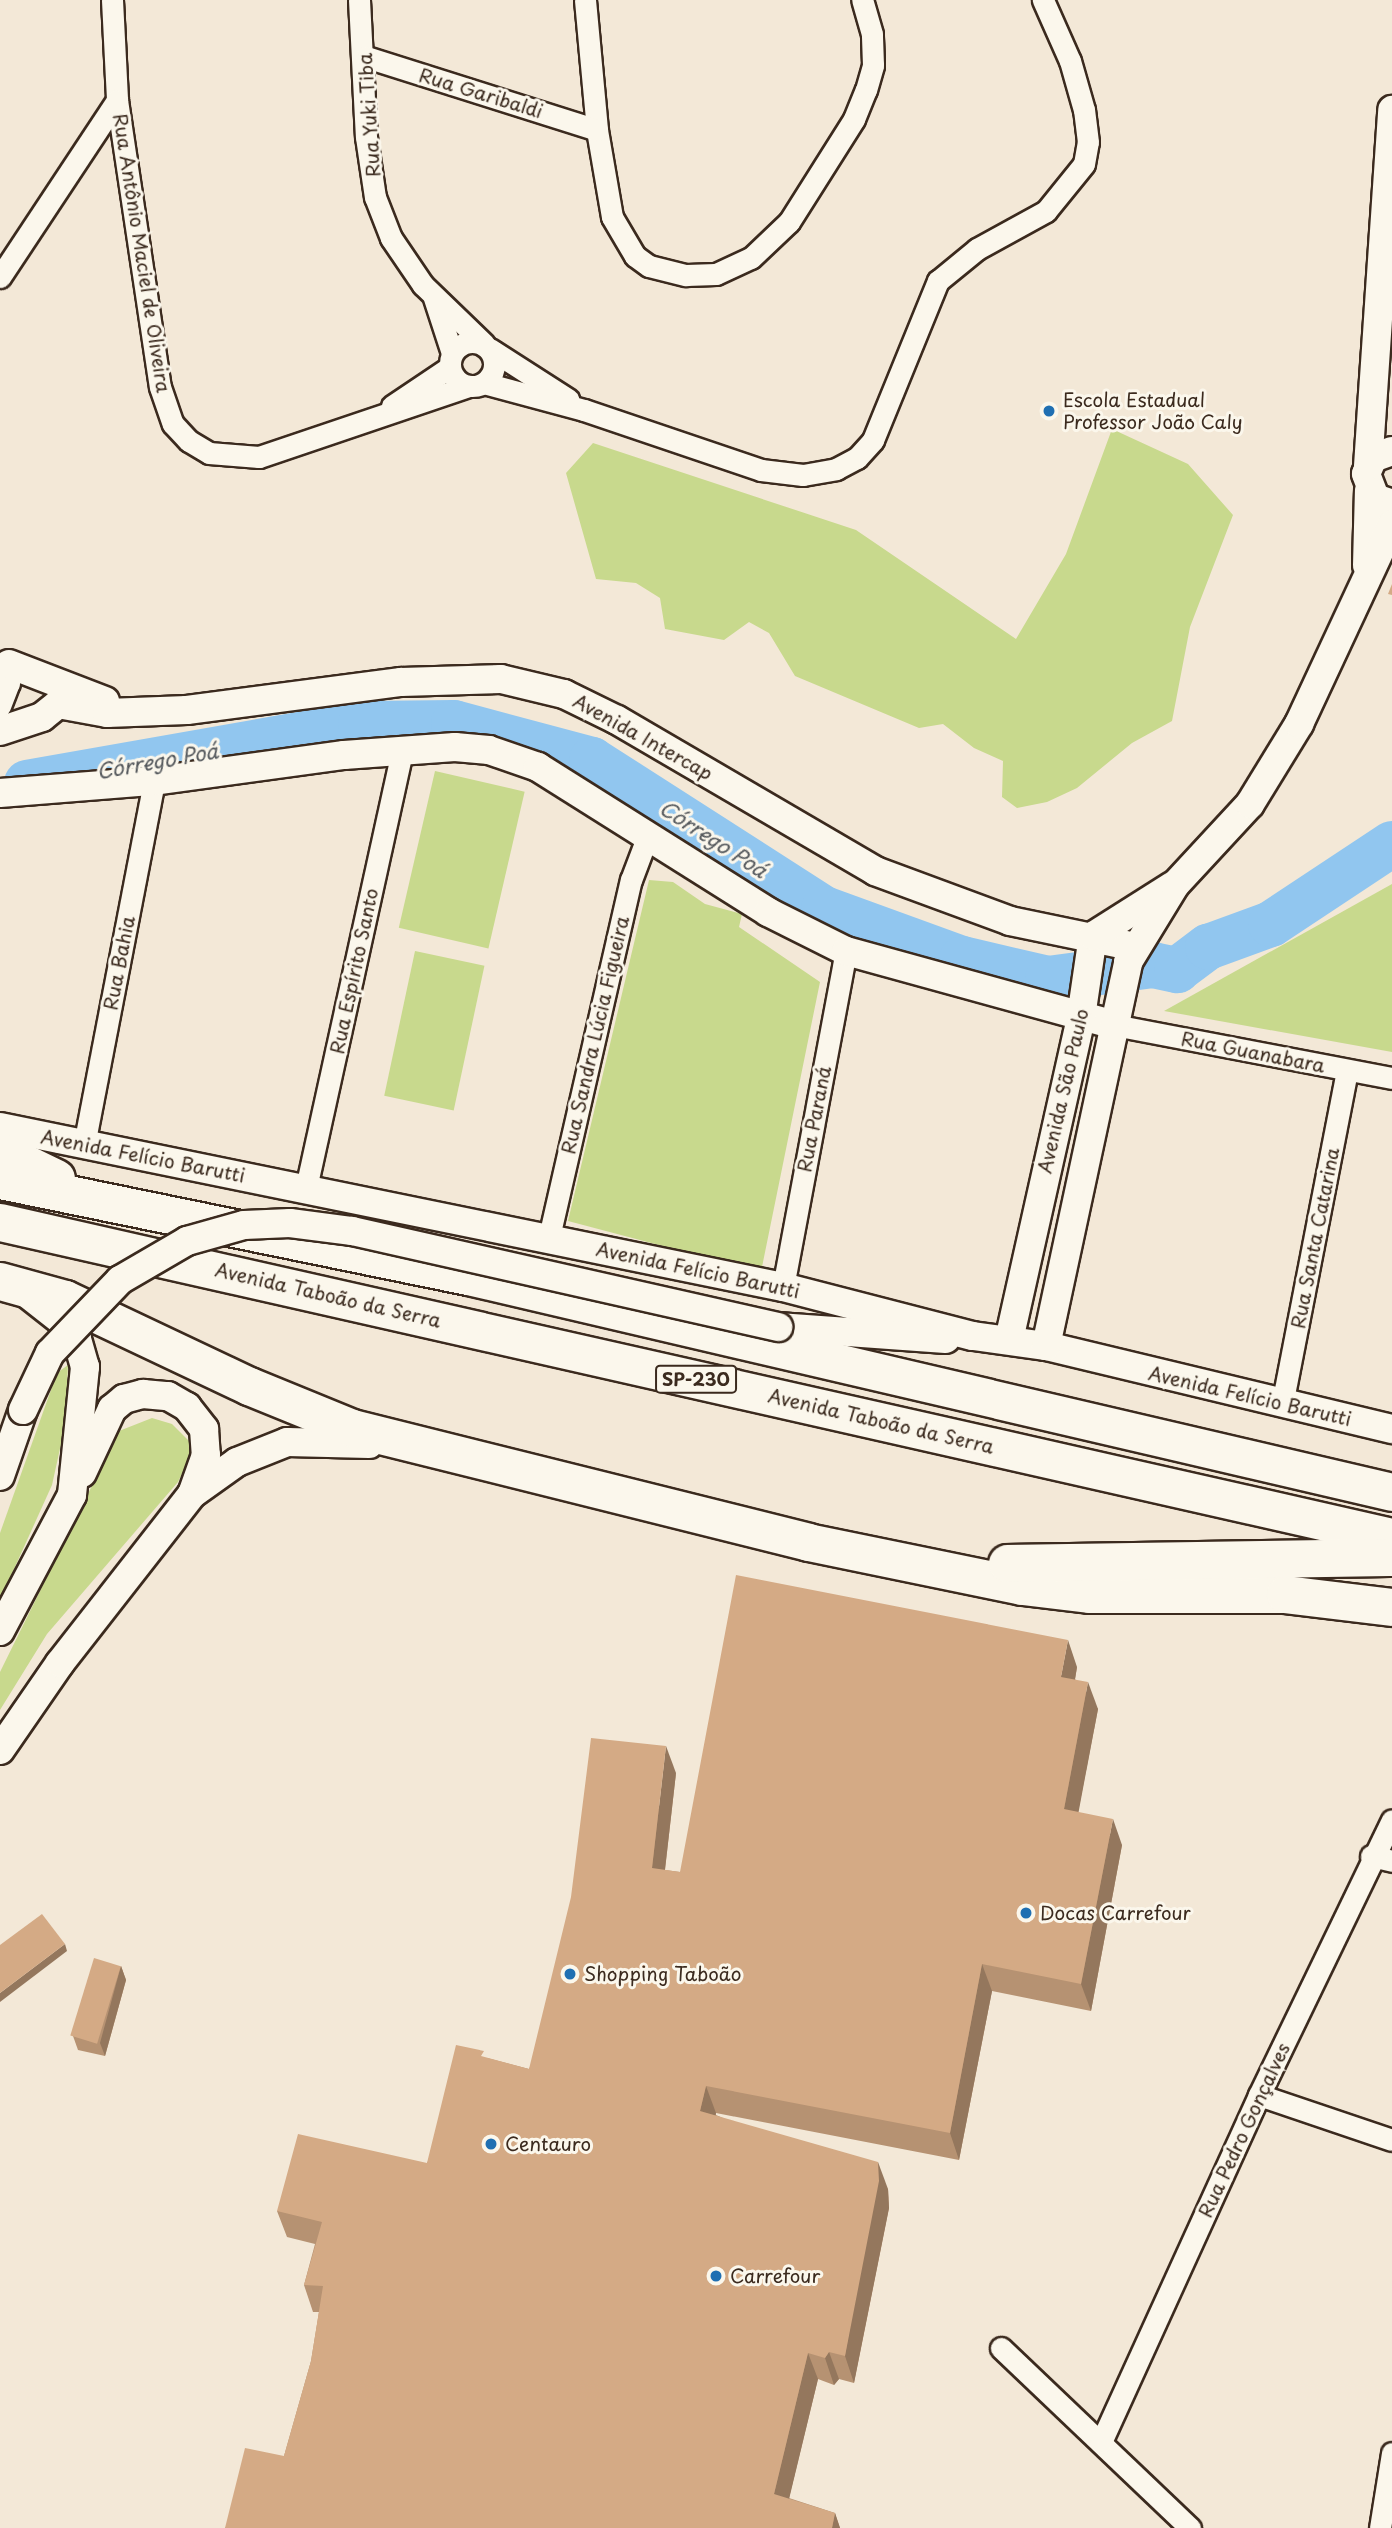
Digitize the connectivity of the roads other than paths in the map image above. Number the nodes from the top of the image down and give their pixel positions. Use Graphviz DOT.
graph roads {
  1 [pos="112,0"];
  2 [pos="359,0"];
  3 [pos="585,0"];
  4 [pos="862,0"];
  5 [pos="1043,0"];
  6 [pos="366,57"];
  7 [pos="117,100"];
  8 [pos="1392,110"];
  9 [pos="597,130"];
  10 [pos="0,277"];
  11 [pos="434,296"];
  12 [pos="1380,330"];
  13 [pos="487,347"];
  14 [pos="451,360"];
  15 [pos="476,385"];
  16 [pos="1392,397"];
  17 [pos="584,410"];
  18 [pos="364,425"];
  19 [pos="1392,451"];
  20 [pos="1376,487"];
  21 [pos="1392,525"];
  22 [pos="1366,572"];
  23 [pos="4,660"];
  24 [pos="58,704"];
  25 [pos="0,706"];
  26 [pos="134,712"];
  27 [pos="0,732"];
  28 [pos="402,753"];
  29 [pos="154,781"];
  30 [pos="0,793"];
  31 [pos="648,835"];
  32 [pos="1175,885"];
  33 [pos="1092,945"];
  34 [pos="846,951"];
  35 [pos="1129,954"];
  36 [pos="1082,1011"];
  37 [pos="1115,1018"];
  38 [pos="1347,1071"];
  39 [pos="1392,1078"];
  40 [pos="0,1127"];
  41 [pos="85,1145"];
  42 [pos="0,1151"];
  43 [pos="0,1180"];
  44 [pos="306,1188"];
  45 [pos="108,1202"];
  46 [pos="1037,1208"];
  47 [pos="1075,1216"];
  48 [pos="0,1223"];
  49 [pos="549,1237"];
  50 [pos="1029,1246"];
  51 [pos="1066,1253"];
  52 [pos="6,1283"];
  53 [pos="783,1287"];
  54 [pos="973,1335"];
  55 [pos="1009,1340"];
  56 [pos="1046,1346"];
  57 [pos="1282,1405"];
  58 [pos="1392,1430"];
  59 [pos="450,1456"];
  60 [pos="0,1476"];
  61 [pos="1392,1492"];
  62 [pos="192,1494"];
  63 [pos="72,1495"];
  64 [pos="1392,1537"];
  65 [pos="1392,1556"];
  66 [pos="932,1566"];
  67 [pos="1392,1607"];
  68 [pos="0,1631"];
  69 [pos="0,1750"];
  70 [pos="1392,1820"];
  71 [pos="1382,1858"];
  72 [pos="1259,2095"];
  73 [pos="1392,2140"];
  74 [pos="1001,2348"];
  75 [pos="1101,2442"];
  76 [pos="1392,2453"];
  77 [pos="1191,2528"];
  78 [pos="1380,2528"];
  1 -- 7 [label="street, Rua Antônio Maciel de Oliveira"];
  2 -- 6 [label="street, Rua Yuki Tiba"];
  3 -- 9 [label="street"];
  4 -- 9 [label="street"];
  5 -- 17 [label="street"];
  6 -- 9 [label="street, Rua Garibaldi"];
  6 -- 11 [label="street, Rua Yuki Tiba"];
  7 -- 10 [label="street"];
  7 -- 18 [label="street, Rua Antônio Maciel de Oliveira"];
  8 -- 12 [label="main road, Avenida São Paulo"];
  11 -- 13 [label="street, Rua Yuki Tiba"];
  11 -- 14 [label="street, Rua Yuki Tiba"];
  12 -- 16 [label="main road, Avenida São Paulo"];
  12 -- 20 [label="main road, Avenida São Paulo"];
  13 -- 14 [label="street"];
  13 -- 15 [label="street"];
  13 -- 17 [label="street"];
  14 -- 15 [label="street"];
  14 -- 18 [label="street, Rua Antônio Maciel de Oliveira"];
  15 -- 17 [label="street"];
  15 -- 18 [label="street, Rua Antônio Maciel de Oliveira"];
  19 -- 20 [label="main road"];
  20 -- 22 [label="main road, Avenida São Paulo"];
  21 -- 22 [label="main road, Avenida São Paulo"];
  22 -- 32 [label="main road, Avenida São Paulo"];
  23 -- 24 [label="street"];
  23 -- 25 [label="street"];
  23 -- 26 [label="main road"];
  24 -- 26 [label="main road, Avenida Intercap"];
  24 -- 27 [label="main road"];
  26 -- 33 [label="main road, Avenida Intercap"];
  28 -- 29 [label="main road"];
  28 -- 31 [label="main road"];
  28 -- 44 [label="street, Rua Espírito Santo"];
  29 -- 30 [label="main road"];
  29 -- 41 [label="street, Rua Bahia"];
  31 -- 34 [label="main road"];
  31 -- 49 [label="street, Rua Sandra Lúcia Figueira"];
  32 -- 33 [label="main road, Avenida São Paulo"];
  32 -- 35 [label="main road, Avenida São Paulo"];
  33 -- 35 [label="main road, Avenida Intercap"];
  33 -- 36 [label="main road, Avenida São Paulo"];
  34 -- 36 [label="main road"];
  34 -- 53 [label="street, Rua Paraná"];
  35 -- 37 [label="main road, Avenida São Paulo"];
  36 -- 37 [label="main road"];
  36 -- 46 [label="main road, Avenida São Paulo"];
  37 -- 38 [label="street, Rua Guanabara"];
  37 -- 47 [label="main road, Avenida São Paulo"];
  38 -- 39 [label="street, Rua Guanabara"];
  38 -- 57 [label="street, Rua Santa Catarina"];
  40 -- 41 [label="main road, Avenida Felício Barutti"];
  41 -- 44 [label="main road, Avenida Felício Barutti"];
  42 -- 45 [label="highway"];
  43 -- 45 [label="highway, SP-230"];
  44 -- 49 [label="main road, Avenida Felício Barutti"];
  45 -- 61 [label="highway, SP-230"];
  46 -- 47 [label="main road"];
  46 -- 50 [label="main road, Avenida São Paulo"];
  47 -- 51 [label="main road, Avenida São Paulo"];
  48 -- 64 [label="highway, Avenida Taboão da Serra / SP-230"];
  49 -- 53 [label="main road, Avenida Felício Barutti"];
  50 -- 51 [label="main road"];
  50 -- 55 [label="main road, Avenida São Paulo"];
  51 -- 56 [label="main road, Avenida São Paulo"];
  52 -- 59 [label="highway"];
  52 -- 63 [label="main road"];
  53 -- 54 [label="main road, Avenida Felício Barutti"];
  54 -- 55 [label="main road, Avenida Felício Barutti"];
  54 -- 60 [label="main road, bridge"];
  55 -- 56 [label="main road, Avenida Felício Barutti"];
  56 -- 57 [label="main road, Avenida Felício Barutti"];
  57 -- 58 [label="main road, Avenida Felício Barutti"];
  59 -- 62 [label="main road"];
  59 -- 66 [label="highway"];
  62 -- 63 [label="main road"];
  62 -- 69 [label="main road"];
  63 -- 68 [label="main road"];
  65 -- 66 [label="highway"];
  66 -- 67 [label="highway"];
  70 -- 71 [label="street, Rua Pedro Gonçalves"];
  71 -- 72 [label="street, Rua Pedro Gonçalves"];
  72 -- 73 [label="street"];
  72 -- 75 [label="street, Rua Pedro Gonçalves"];
  74 -- 75 [label="street"];
  75 -- 77 [label="street"];
  76 -- 78 [label="street"];
}
